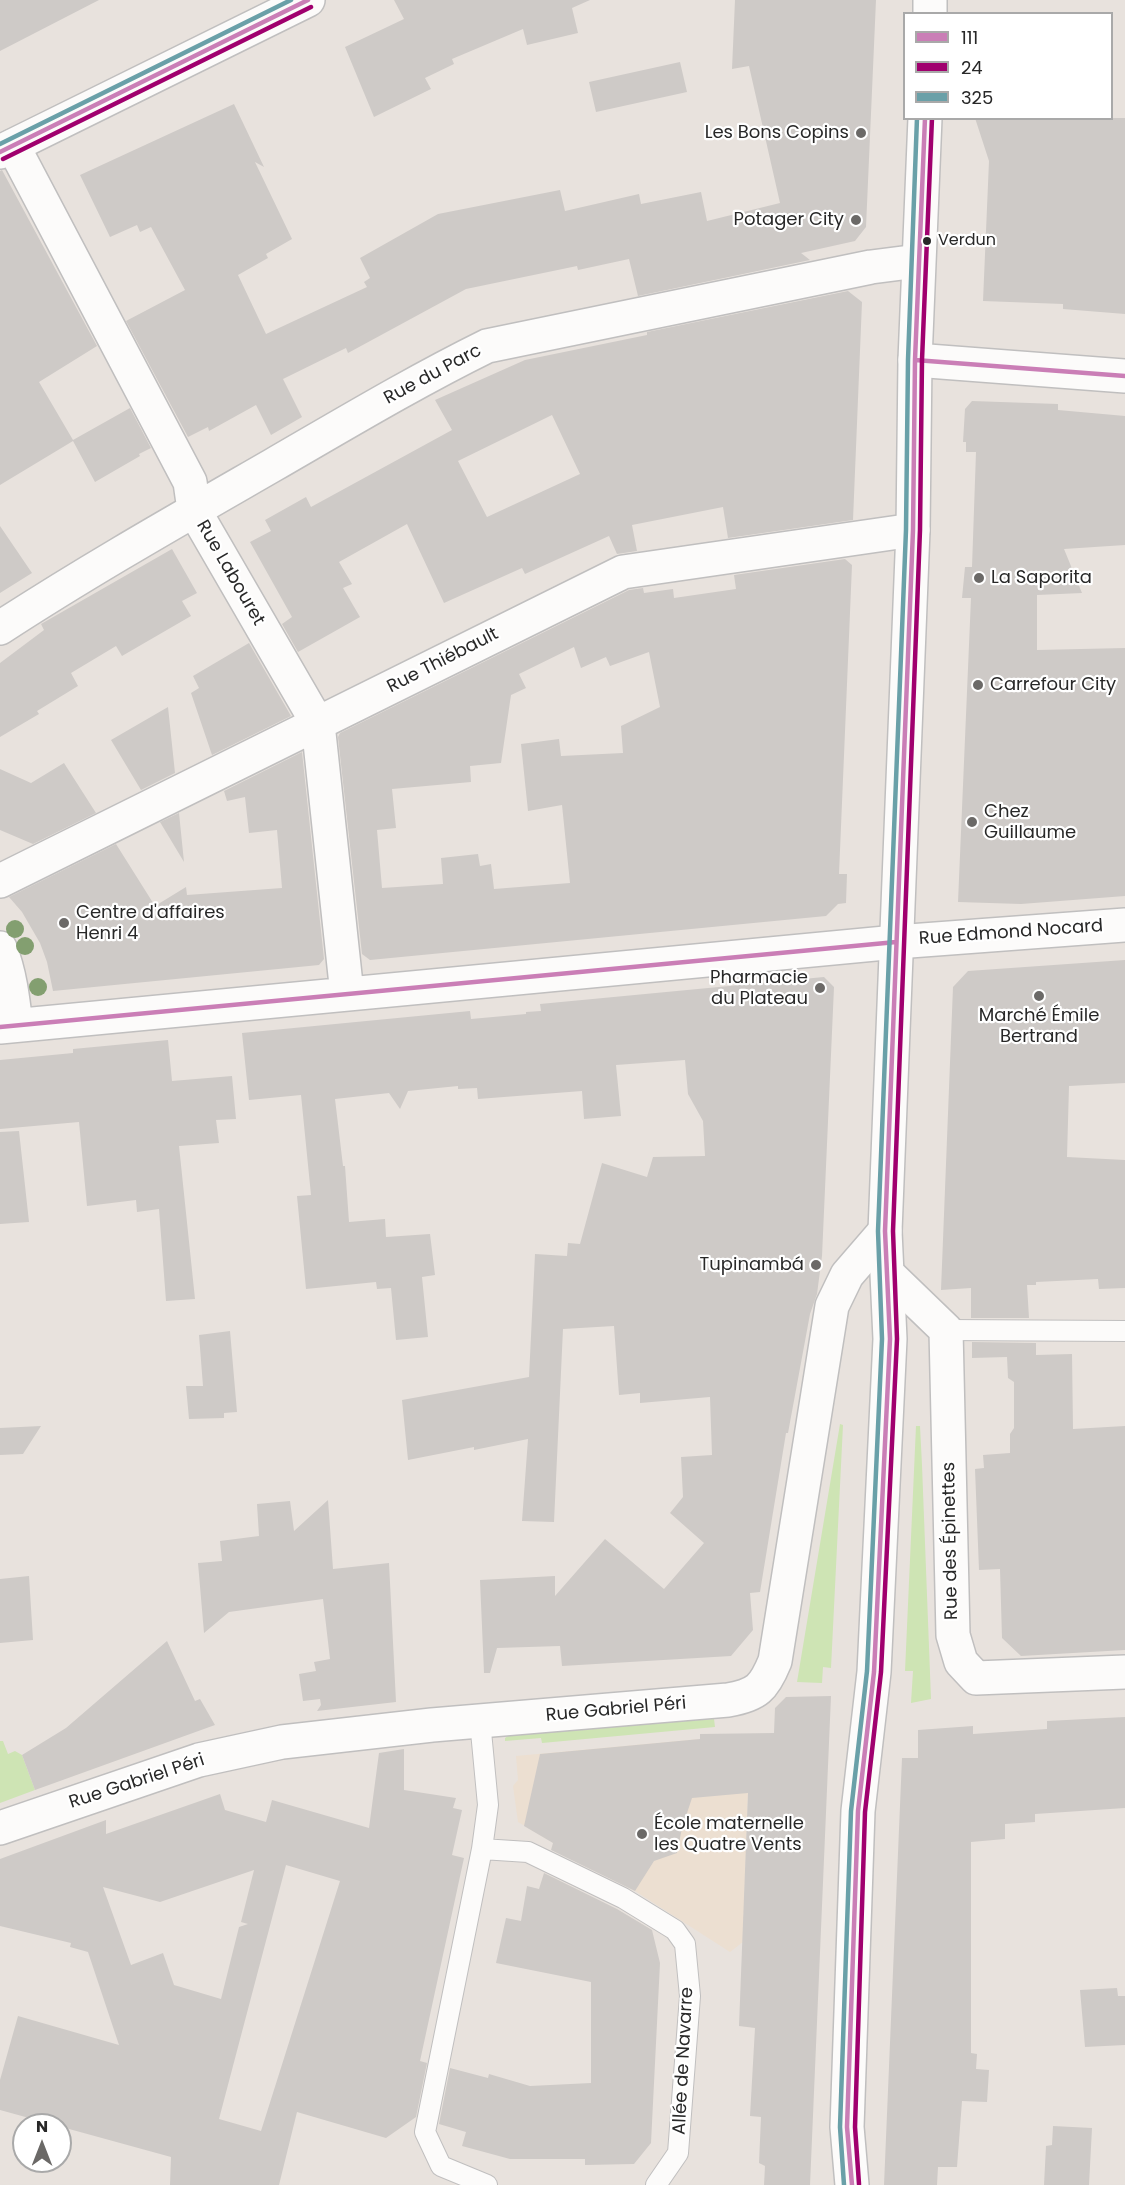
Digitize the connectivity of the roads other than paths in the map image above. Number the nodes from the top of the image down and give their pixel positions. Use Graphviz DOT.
graph roads {
  1 [pos="308,0"];
  2 [pos="925,120"];
  3 [pos="6,149"];
  4 [pos="918,261"];
  5 [pos="915,360"];
  6 [pos="1125,376"];
  7 [pos="194,510"];
  8 [pos="913,530"];
  9 [pos="0,628"];
  10 [pos="318,724"];
  11 [pos="0,881"];
  12 [pos="1125,925"];
  13 [pos="896,942"];
  14 [pos="0,948"];
  15 [pos="346,994"];
  16 [pos="8,1026"];
  17 [pos="885,1231"];
  18 [pos="888,1274"];
  19 [pos="946,1330"];
  20 [pos="1125,1330"];
  21 [pos="1125,1672"];
  22 [pos="480,1721"];
  23 [pos="0,1828"];
  24 [pos="482,1849"];
  25 [pos="487,2185"];
  26 [pos="656,2185"];
  27 [pos="852,2185"];
  1 -- 3 [label="street"];
  2 -- 4 [label="street"];
  3 -- 7 [label="street, Rue Labouret"];
  4 -- 5 [label="street"];
  4 -- 7 [label="street, Rue du Parc"];
  5 -- 6 [label="street"];
  5 -- 8 [label="street"];
  7 -- 9 [label="street, Rue du Parc"];
  7 -- 10 [label="street, Rue Labouret"];
  8 -- 10 [label="street, Rue Thiébault"];
  8 -- 13 [label="street"];
  10 -- 11 [label="street, Rue Thiébault"];
  10 -- 15 [label="street, Rue Labouret"];
  12 -- 13 [label="street, Rue Edmond Nocard"];
  13 -- 15 [label="street, Rue Edmond Nocard"];
  13 -- 17 [label="street"];
  14 -- 16 [label="street"];
  15 -- 16 [label="street, Rue Edmond Nocard"];
  17 -- 18 [label="street"];
  17 -- 22 [label="street, Rue Gabriel Péri"];
  18 -- 19 [label="street"];
  18 -- 27 [label="street"];
  19 -- 20 [label="lane"];
  19 -- 21 [label="street, Rue des Épinettes"];
  22 -- 23 [label="street, Rue Gabriel Péri"];
  22 -- 24 [label="lane"];
  24 -- 25 [label="lane"];
  24 -- 26 [label="lane, Allée de Navarre"];
}
